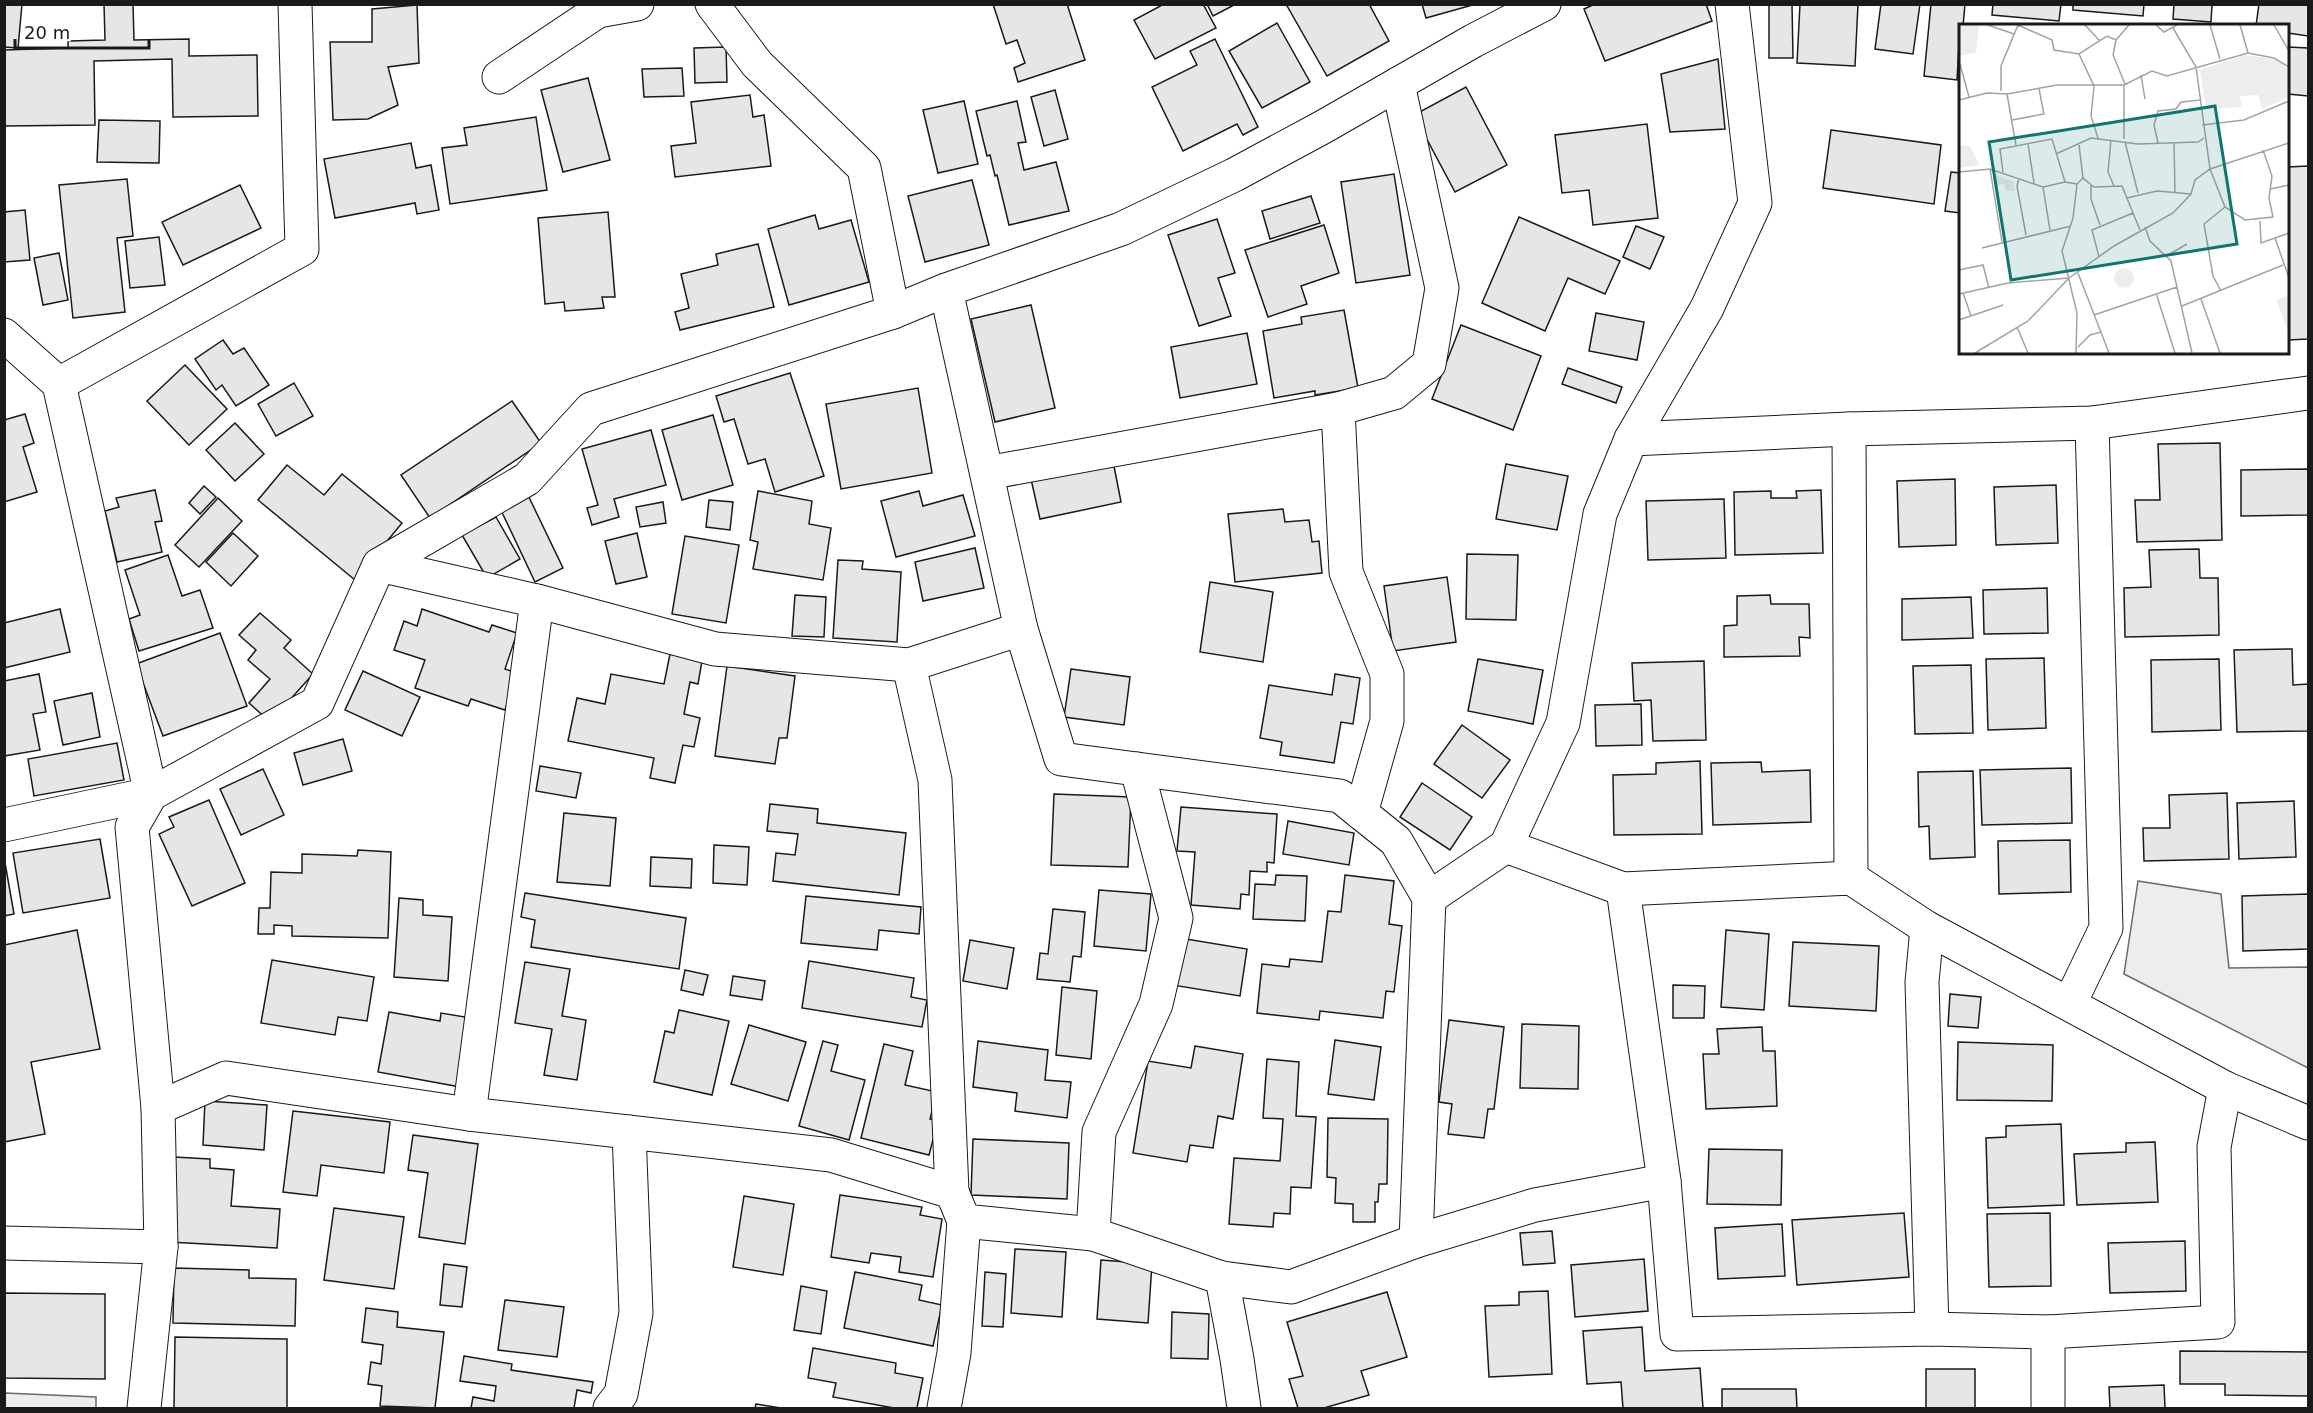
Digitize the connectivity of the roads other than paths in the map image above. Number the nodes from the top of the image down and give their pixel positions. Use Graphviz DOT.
graph roads {
  1 [pos="295,4"];
  2 [pos="636,4"];
  3 [pos="712,4"];
  4 [pos="1544,4"];
  5 [pos="1732,4"];
  6 [pos="499,77"];
  7 [pos="1398,84"];
  8 [pos="946,290"];
  9 [pos="893,312"];
  10 [pos="4,335"];
  11 [pos="59,384"];
  12 [pos="2308,393"];
  13 [pos="1338,409"];
  14 [pos="2092,423"];
  15 [pos="1849,429"];
  16 [pos="1630,439"];
  17 [pos="987,473"];
  18 [pos="379,565"];
  19 [pos="537,601"];
  20 [pos="1021,629"];
  21 [pos="909,665"];
  22 [pos="1137,769"];
  23 [pos="152,794"];
  24 [pos="1361,813"];
  25 [pos="4,825"];
  26 [pos="1506,846"];
  27 [pos="1851,878"];
  28 [pos="1623,889"];
  29 [pos="1429,898"];
  30 [pos="1927,928"];
  31 [pos="2070,1003"];
  32 [pos="2225,1088"];
  33 [pos="158,1108"];
  34 [pos="470,1114"];
  35 [pos="2308,1123"];
  36 [pos="629,1132"];
  37 [pos="1664,1181"];
  38 [pos="952,1192"];
  39 [pos="964,1221"];
  40 [pos="1093,1234"];
  41 [pos="1416,1240"];
  42 [pos="4,1243"];
  43 [pos="161,1247"];
  44 [pos="1222,1278"];
  45 [pos="1932,1329"];
  46 [pos="2048,1332"];
  47 [pos="144,1408"];
  48 [pos="610,1408"];
  49 [pos="944,1408"];
  50 [pos="1244,1408"];
  51 [pos="2048,1408"];
  1 -- 11 [label="street"];
  2 -- 6 [label="street"];
  3 -- 9 [label="street"];
  4 -- 7 [label="street"];
  5 -- 16 [label="street"];
  7 -- 8 [label="street"];
  7 -- 13 [label="street"];
  8 -- 9 [label="street"];
  8 -- 17 [label="street"];
  9 -- 18 [label="street"];
  10 -- 11 [label="street"];
  11 -- 23 [label="street"];
  12 -- 14 [label="street"];
  13 -- 17 [label="street"];
  13 -- 24 [label="street"];
  14 -- 15 [label="street"];
  14 -- 31 [label="street"];
  15 -- 16 [label="street"];
  15 -- 27 [label="street"];
  16 -- 26 [label="street"];
  17 -- 20 [label="street"];
  18 -- 19 [label="street"];
  18 -- 23 [label="street"];
  19 -- 21 [label="street"];
  19 -- 34 [label="street"];
  20 -- 21 [label="street"];
  20 -- 22 [label="street"];
  21 -- 38 [label="street"];
  22 -- 24 [label="street"];
  22 -- 40 [label="street"];
  23 -- 25 [label="street"];
  23 -- 33 [label="street"];
  24 -- 29 [label="street"];
  26 -- 28 [label="street"];
  26 -- 29 [label="street"];
  27 -- 28 [label="street"];
  27 -- 30 [label="street"];
  28 -- 37 [label="street"];
  29 -- 41 [label="street"];
  30 -- 31 [label="street"];
  30 -- 45 [label="street"];
  31 -- 32 [label="street"];
  32 -- 35 [label="street"];
  32 -- 46 [label="street"];
  33 -- 34 [label="street"];
  33 -- 43 [label="street"];
  34 -- 36 [label="street"];
  36 -- 38 [label="street"];
  36 -- 48 [label="street"];
  37 -- 41 [label="street"];
  37 -- 45 [label="street"];
  38 -- 39 [label="street"];
  39 -- 40 [label="street"];
  39 -- 49 [label="street"];
  40 -- 44 [label="street"];
  41 -- 44 [label="street"];
  42 -- 43 [label="street"];
  43 -- 47 [label="street"];
  44 -- 50 [label="street"];
  45 -- 46 [label="street"];
  46 -- 51 [label="street"];
}
